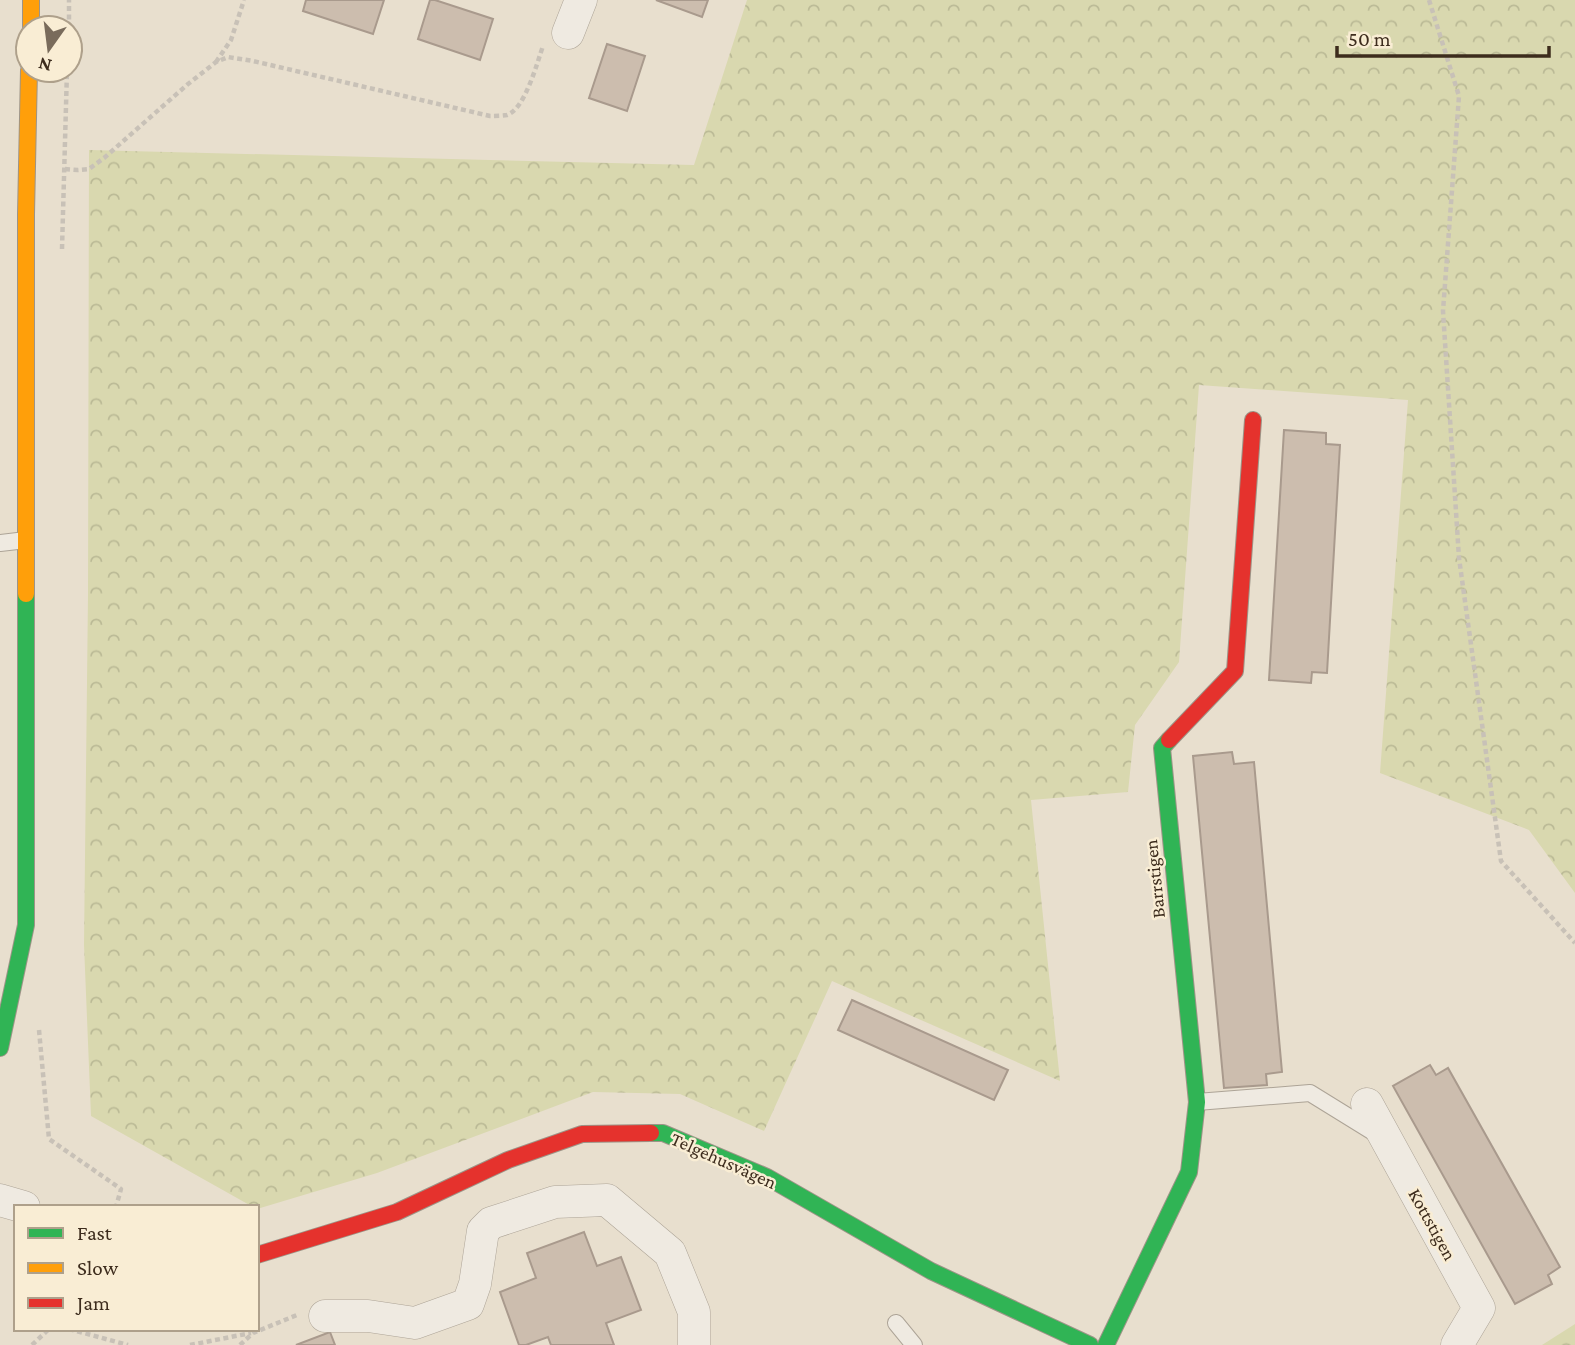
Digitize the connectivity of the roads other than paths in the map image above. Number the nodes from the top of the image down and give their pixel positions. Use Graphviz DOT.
graph roads {
  1 [pos="581,0"];
  2 [pos="568,33"];
  3 [pos="30,84"];
  4 [pos="13,227"];
  5 [pos="1253,420"];
  6 [pos="26,540"];
  7 [pos="0,544"];
  8 [pos="0,1048"];
  9 [pos="1197,1102"];
  10 [pos="1367,1104"];
  11 [pos="1388,1142"];
  12 [pos="0,1200"];
  13 [pos="17,1205"];
  14 [pos="259,1254"];
  15 [pos="325,1316"];
  16 [pos="896,1323"];
  17 [pos="695,1345"];
  18 [pos="915,1345"];
  19 [pos="1090,1345"];
  20 [pos="1106,1345"];
  21 [pos="1457,1345"];
  1 -- 2 [label="street"];
  3 -- 4 [label="street"];
  4 -- 6 [label="street"];
  5 -- 9 [label="street, Barrstigen"];
  6 -- 7 [label="lane"];
  6 -- 8 [label="street"];
  9 -- 11 [label="lane"];
  9 -- 20 [label="street, Barrstigen"];
  10 -- 11 [label="street, Kottstigen"];
  11 -- 21 [label="street, Kottstigen"];
  12 -- 13 [label="street"];
  14 -- 19 [label="street, Telgehusvägen"];
  15 -- 17 [label="street"];
  16 -- 18 [label="lane"];
}
